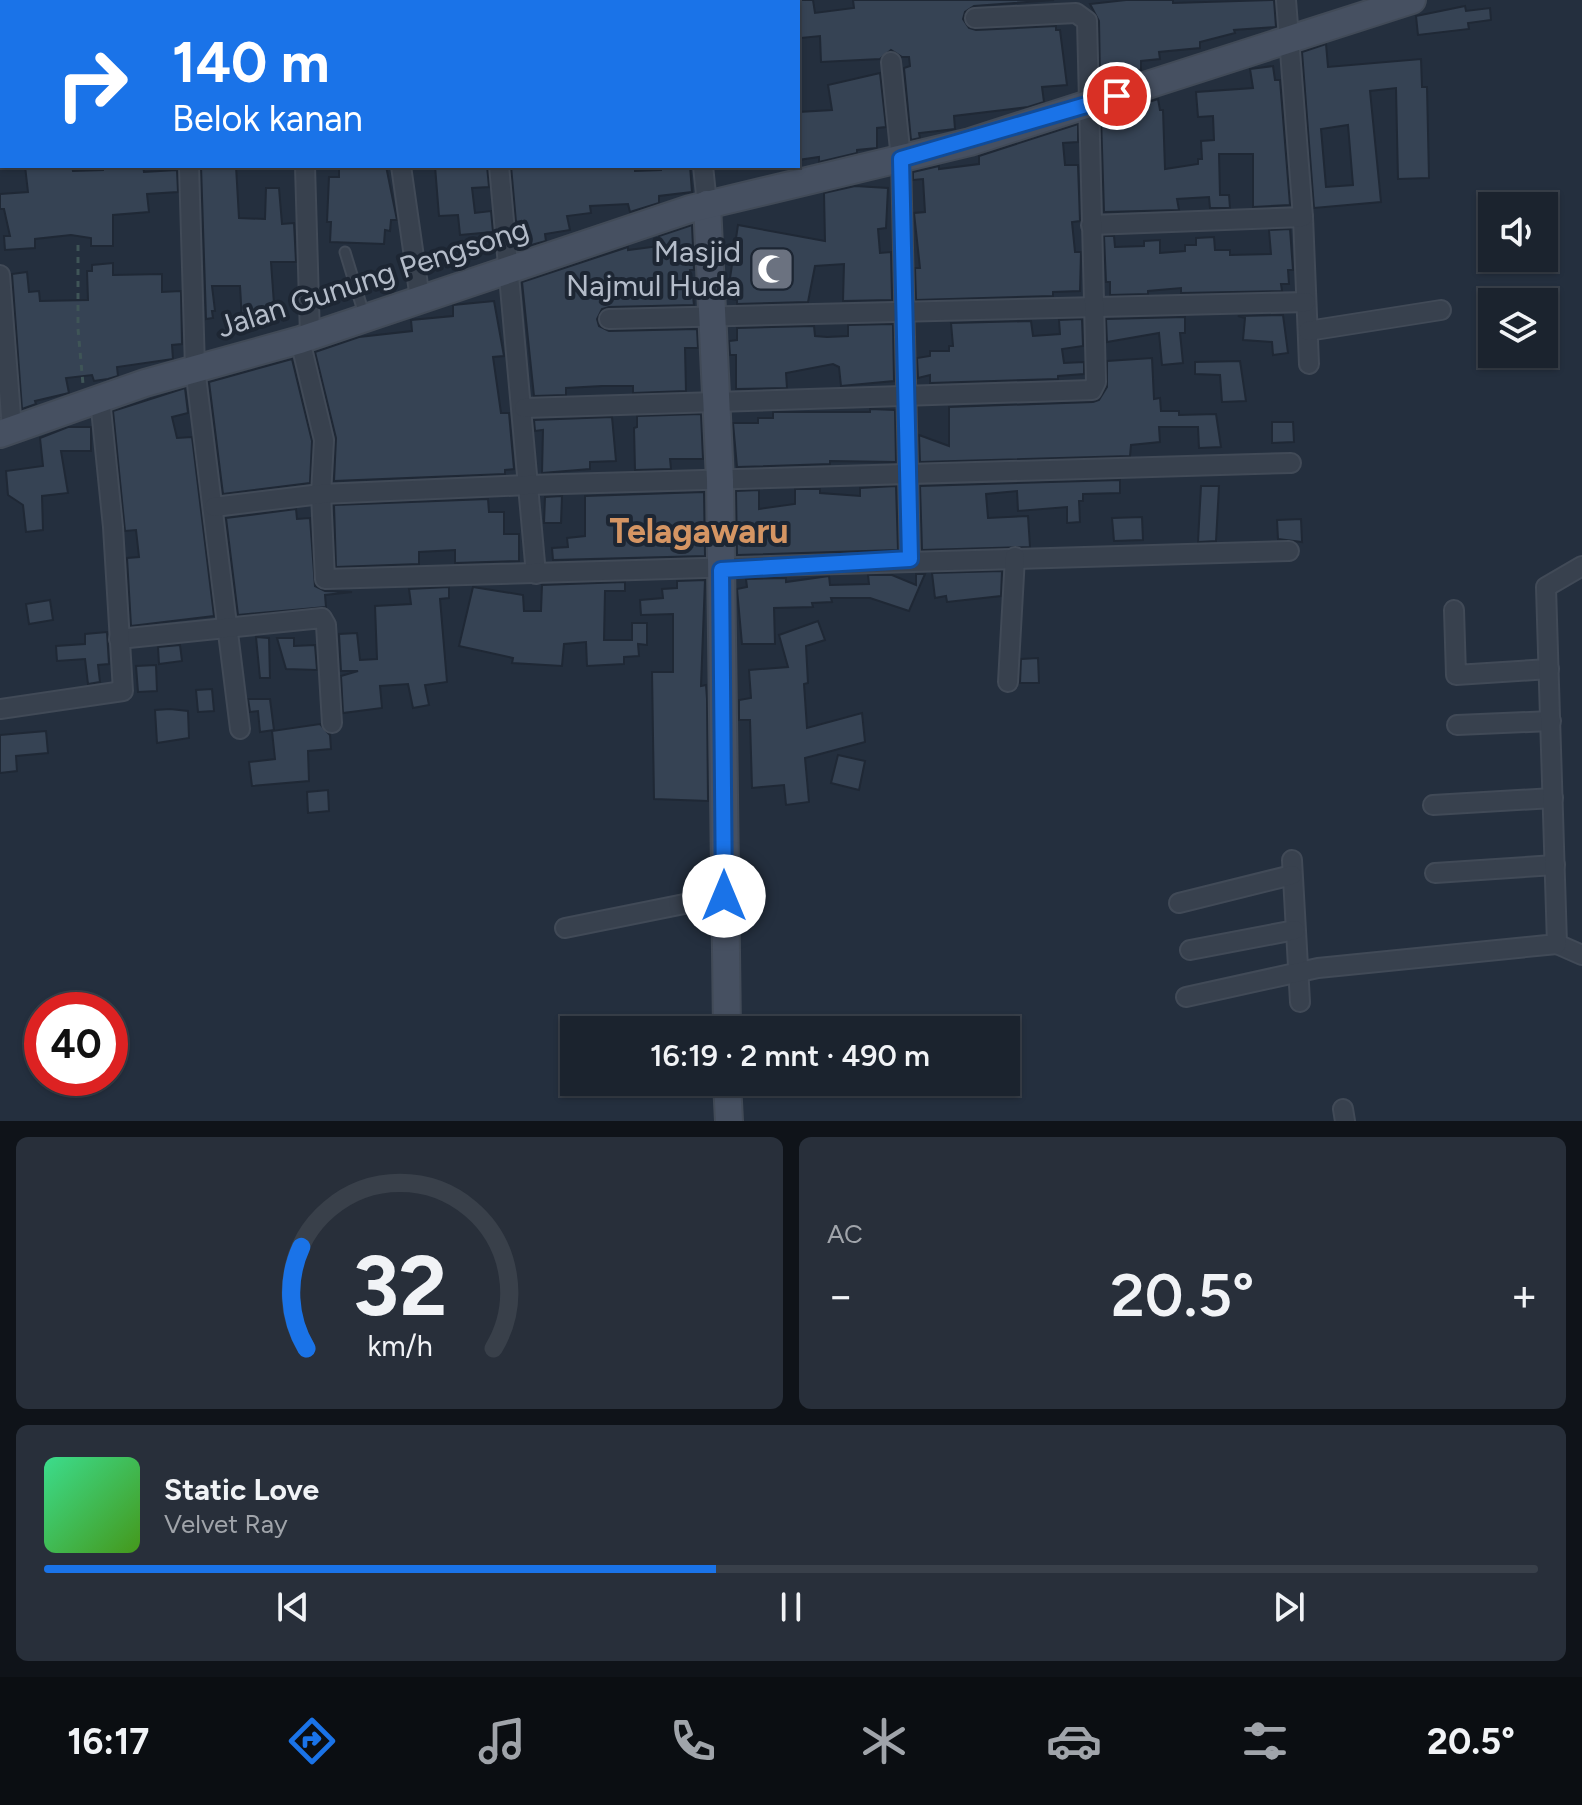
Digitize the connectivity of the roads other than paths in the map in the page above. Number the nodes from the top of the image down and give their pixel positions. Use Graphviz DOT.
graph roads {
  1 [pos="1286,0"];
  2 [pos="1412,0"];
  3 [pos="975,18"];
  4 [pos="1289,40"];
  5 [pos="891,62"];
  6 [pos="1090,106"];
  7 [pos="901,159"];
  8 [pos="189,168"];
  9 [pos="305,168"];
  10 [pos="401,168"];
  11 [pos="499,168"];
  12 [pos="703,168"];
  13 [pos="707,204"];
  14 [pos="1303,217"];
  15 [pos="1091,225"];
  16 [pos="345,252"];
  17 [pos="510,268"];
  18 [pos="0,277"];
  19 [pos="420,299"];
  20 [pos="1306,302"];
  21 [pos="1094,308"];
  22 [pos="1441,310"];
  23 [pos="906,312"];
  24 [pos="712,315"];
  25 [pos="365,318"];
  26 [pos="609,319"];
  27 [pos="1308,331"];
  28 [pos="305,338"];
  29 [pos="1309,364"];
  30 [pos="195,368"];
  31 [pos="909,395"];
  32 [pos="716,400"];
  33 [pos="92,401"];
  34 [pos="524,408"];
  35 [pos="6,431"];
  36 [pos="1291,463"];
  37 [pos="908,476"];
  38 [pos="720,480"];
  39 [pos="528,485"];
  40 [pos="321,494"];
  41 [pos="214,507"];
  42 [pos="1289,551"];
  43 [pos="1015,557"];
  44 [pos="910,559"];
  45 [pos="1582,566"];
  46 [pos="721,570"];
  47 [pos="536,574"];
  48 [pos="1454,610"];
  49 [pos="227,627"];
  50 [pos="119,639"];
  51 [pos="1549,669"];
  52 [pos="1008,682"];
  53 [pos="0,709"];
  54 [pos="1551,721"];
  55 [pos="332,723"];
  56 [pos="1457,725"];
  57 [pos="240,729"];
  58 [pos="1553,798"];
  59 [pos="1433,805"];
  60 [pos="1555,865"];
  61 [pos="1435,873"];
  62 [pos="724,896"];
  63 [pos="1179,903"];
  64 [pos="565,928"];
  65 [pos="1295,930"];
  66 [pos="1557,944"];
  67 [pos="1190,950"];
  68 [pos="1582,955"];
  69 [pos="1298,973"];
  70 [pos="1186,997"];
  71 [pos="1300,1002"];
  72 [pos="727,1016"];
  1 -- 4 [label="street"];
  2 -- 4 [label="street, Jalan Gunung Pengsong"];
  3 -- 6 [label="street"];
  4 -- 6 [label="street, Jalan Gunung Pengsong"];
  4 -- 14 [label="street"];
  5 -- 7 [label="street"];
  6 -- 7 [label="street, Jalan Gunung Pengsong"];
  6 -- 15 [label="street"];
  7 -- 13 [label="street, Jalan Gunung Pengsong"];
  7 -- 23 [label="street"];
  8 -- 30 [label="street"];
  9 -- 28 [label="street"];
  10 -- 19 [label="street"];
  11 -- 17 [label="street"];
  12 -- 13 [label="street"];
  13 -- 17 [label="street, Jalan Gunung Pengsong"];
  13 -- 24 [label="street"];
  14 -- 15 [label="street"];
  14 -- 20 [label="street"];
  15 -- 21 [label="street"];
  16 -- 25 [label="lane"];
  17 -- 19 [label="street, Jalan Gunung Pengsong"];
  17 -- 34 [label="street"];
  18 -- 35 [label="street"];
  19 -- 25 [label="street, Jalan Gunung Pengsong"];
  20 -- 21 [label="street"];
  20 -- 27 [label="street"];
  21 -- 23 [label="street"];
  21 -- 31 [label="street"];
  22 -- 27 [label="street"];
  23 -- 24 [label="street"];
  23 -- 31 [label="street"];
  24 -- 26 [label="street"];
  24 -- 32 [label="street"];
  25 -- 28 [label="street, Jalan Gunung Pengsong"];
  27 -- 29 [label="street"];
  28 -- 30 [label="street, Jalan Gunung Pengsong"];
  28 -- 40 [label="street"];
  30 -- 33 [label="street, Jalan Gunung Pengsong"];
  30 -- 41 [label="street"];
  31 -- 32 [label="street"];
  31 -- 37 [label="street"];
  32 -- 34 [label="street"];
  32 -- 38 [label="street"];
  33 -- 35 [label="street, Jalan Gunung Pengsong"];
  33 -- 50 [label="street"];
  34 -- 39 [label="street"];
  36 -- 37 [label="street"];
  37 -- 38 [label="street"];
  37 -- 44 [label="street"];
  38 -- 39 [label="street"];
  38 -- 46 [label="street"];
  39 -- 40 [label="street"];
  39 -- 47 [label="street"];
  40 -- 41 [label="street"];
  40 -- 47 [label="street"];
  41 -- 49 [label="street"];
  42 -- 43 [label="street"];
  43 -- 44 [label="street"];
  43 -- 52 [label="street"];
  44 -- 46 [label="street"];
  45 -- 51 [label="street"];
  46 -- 47 [label="street"];
  46 -- 62 [label="street"];
  48 -- 51 [label="street"];
  49 -- 50 [label="street"];
  49 -- 55 [label="street"];
  49 -- 57 [label="street"];
  50 -- 53 [label="street"];
  51 -- 54 [label="street"];
  54 -- 56 [label="street"];
  54 -- 58 [label="street"];
  58 -- 59 [label="street"];
  58 -- 60 [label="street"];
  60 -- 61 [label="street"];
  60 -- 66 [label="street"];
  62 -- 64 [label="street"];
  62 -- 72 [label="street"];
  63 -- 65 [label="street"];
  65 -- 67 [label="street"];
  65 -- 69 [label="street"];
  66 -- 68 [label="street"];
  66 -- 69 [label="street"];
  69 -- 70 [label="street"];
  69 -- 71 [label="street"];
}
